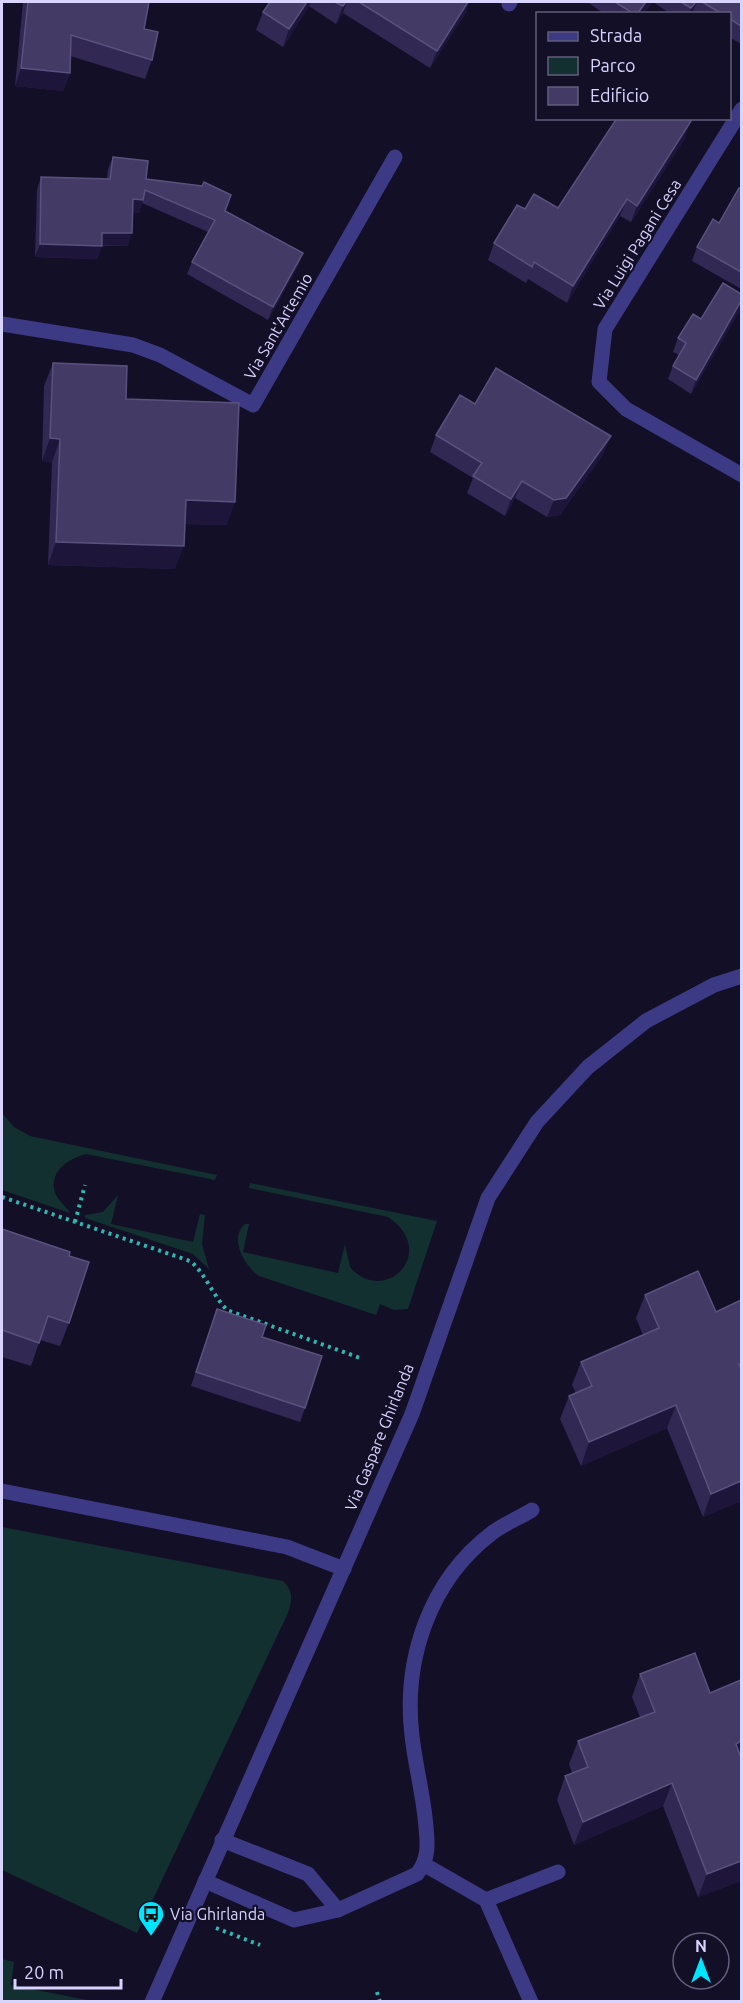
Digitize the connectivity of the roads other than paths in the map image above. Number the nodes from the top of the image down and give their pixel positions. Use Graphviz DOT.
graph roads {
  1 [pos="741,110"];
  2 [pos="394,157"];
  3 [pos="2,324"];
  4 [pos="741,475"];
  5 [pos="741,976"];
  6 [pos="2,1491"];
  7 [pos="532,1510"];
  8 [pos="344,1569"];
  9 [pos="222,1840"];
  10 [pos="425,1865"];
  11 [pos="558,1872"];
  12 [pos="205,1881"];
  13 [pos="486,1900"];
  14 [pos="338,1910"];
  15 [pos="152,2001"];
  16 [pos="531,2001"];
  1 -- 4 [label="street, Via Luigi Pagani Cesa"];
  2 -- 3 [label="street, Via Sant'Artemio"];
  5 -- 8 [label="street, Via Gaspare Ghirlanda"];
  6 -- 8 [label="street"];
  7 -- 10 [label="street"];
  8 -- 9 [label="street, Via Gaspare Ghirlanda"];
  9 -- 12 [label="street, Via Gaspare Ghirlanda"];
  9 -- 14 [label="street"];
  10 -- 13 [label="street"];
  10 -- 14 [label="street"];
  11 -- 13 [label="street"];
  12 -- 14 [label="street"];
  12 -- 15 [label="street, Via Gaspare Ghirlanda"];
  13 -- 16 [label="street"];
}
